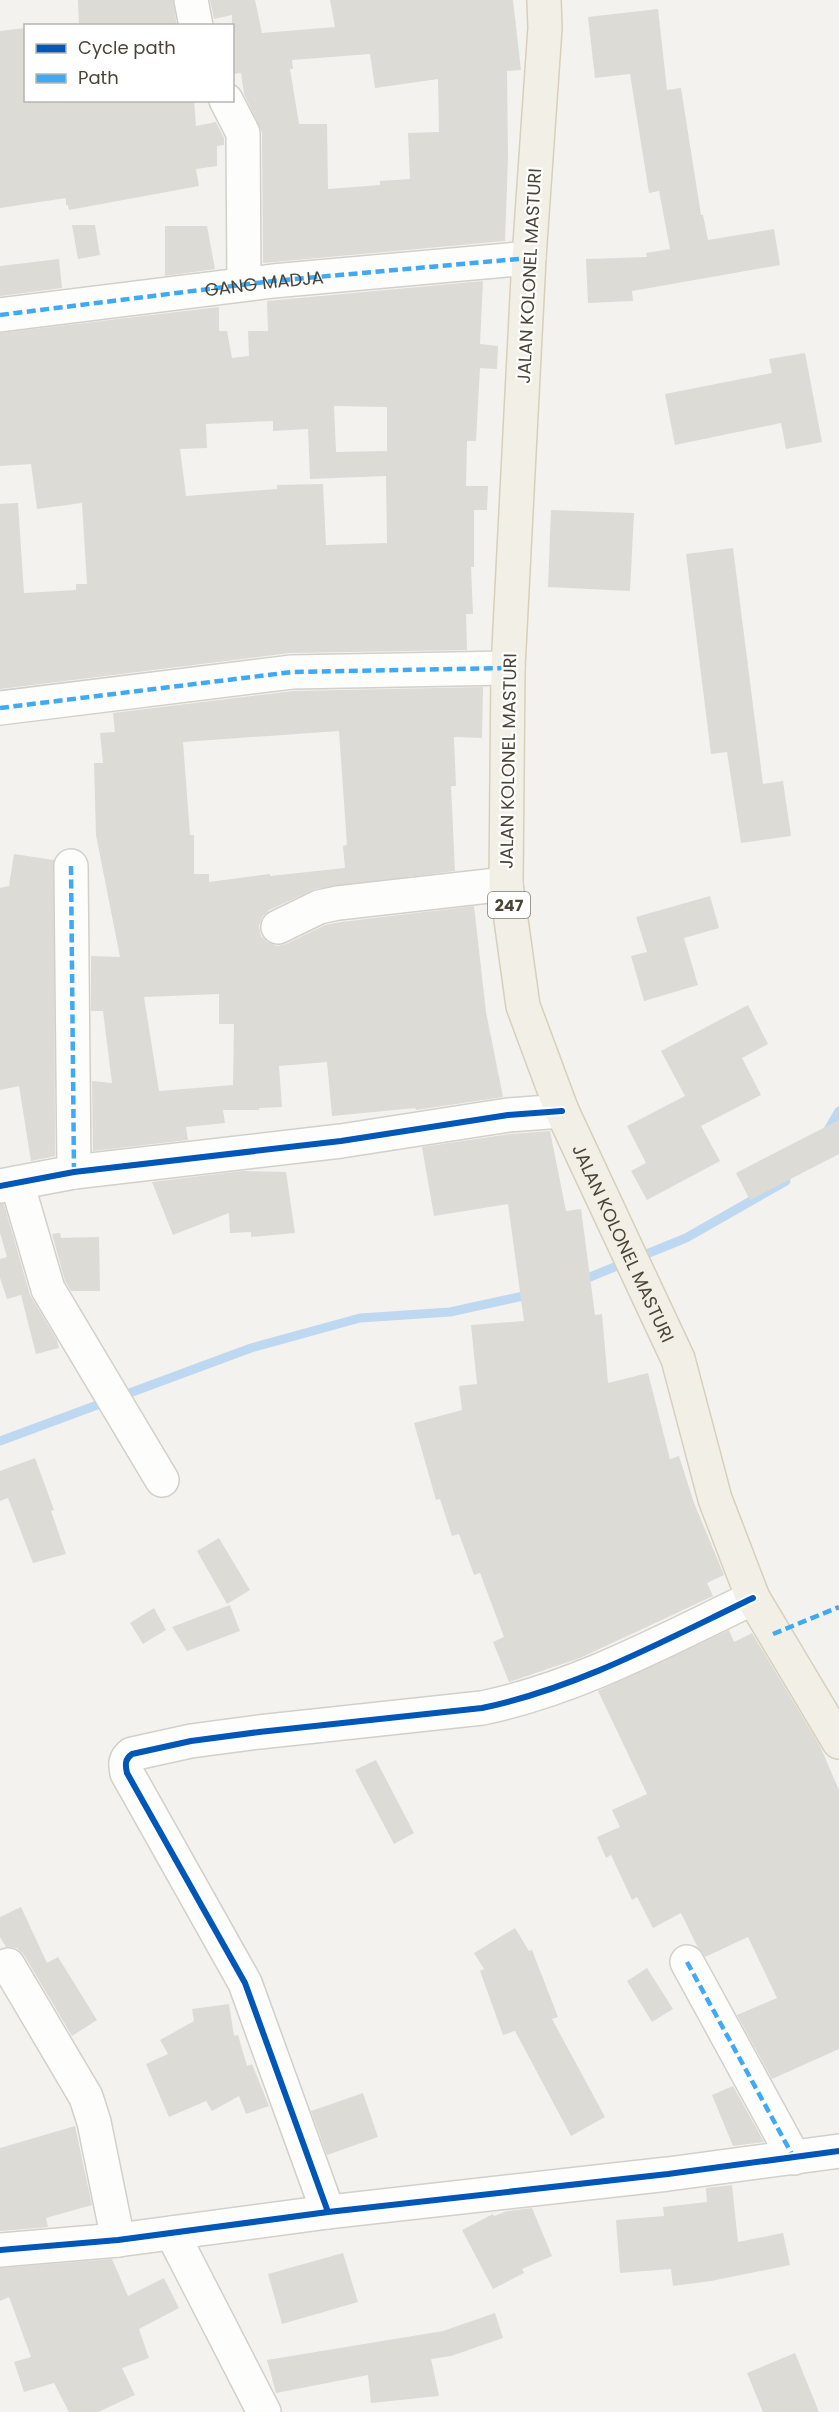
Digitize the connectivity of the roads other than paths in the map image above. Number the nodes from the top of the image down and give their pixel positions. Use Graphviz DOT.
graph roads {
  1 [pos="191,0"];
  2 [pos="544,0"];
  3 [pos="196,24"];
  4 [pos="227,102"];
  5 [pos="529,258"];
  6 [pos="244,284"];
  7 [pos="0,315"];
  8 [pos="508,668"];
  9 [pos="0,708"];
  10 [pos="71,866"];
  11 [pos="506,884"];
  12 [pos="278,927"];
  13 [pos="562,1111"];
  14 [pos="74,1172"];
  15 [pos="9,1184"];
  16 [pos="162,1480"];
  17 [pos="753,1598"];
  18 [pos="839,1742"];
  19 [pos="687,1962"];
  20 [pos="8,1965"];
  21 [pos="839,2151"];
  22 [pos="794,2158"];
  23 [pos="327,2212"];
  24 [pos="172,2232"];
  25 [pos="118,2240"];
  26 [pos="0,2250"];
  27 [pos="264,2412"];
  1 -- 3 [label="street"];
  2 -- 5 [label="main road, JALAN KOLONEL MASTURI / 247"];
  4 -- 6 [label="street"];
  5 -- 6 [label="street, GANG MADJA"];
  5 -- 8 [label="main road, JALAN KOLONEL MASTURI / 247"];
  6 -- 7 [label="street, GANG MADJA"];
  8 -- 9 [label="street"];
  8 -- 11 [label="main road, JALAN KOLONEL MASTURI / 247"];
  10 -- 14 [label="street"];
  11 -- 12 [label="street"];
  11 -- 13 [label="main road, JALAN KOLONEL MASTURI / 247"];
  13 -- 14 [label="street"];
  13 -- 17 [label="main road, JALAN KOLONEL MASTURI / 247"];
  14 -- 15 [label="street"];
  15 -- 16 [label="street"];
  17 -- 18 [label="main road, JALAN KOLONEL MASTURI / 247"];
  17 -- 23 [label="street"];
  19 -- 22 [label="street"];
  20 -- 25 [label="street"];
  21 -- 22 [label="street"];
  22 -- 23 [label="street"];
  23 -- 24 [label="street"];
  24 -- 25 [label="street"];
  24 -- 27 [label="street"];
  25 -- 26 [label="street"];
}
